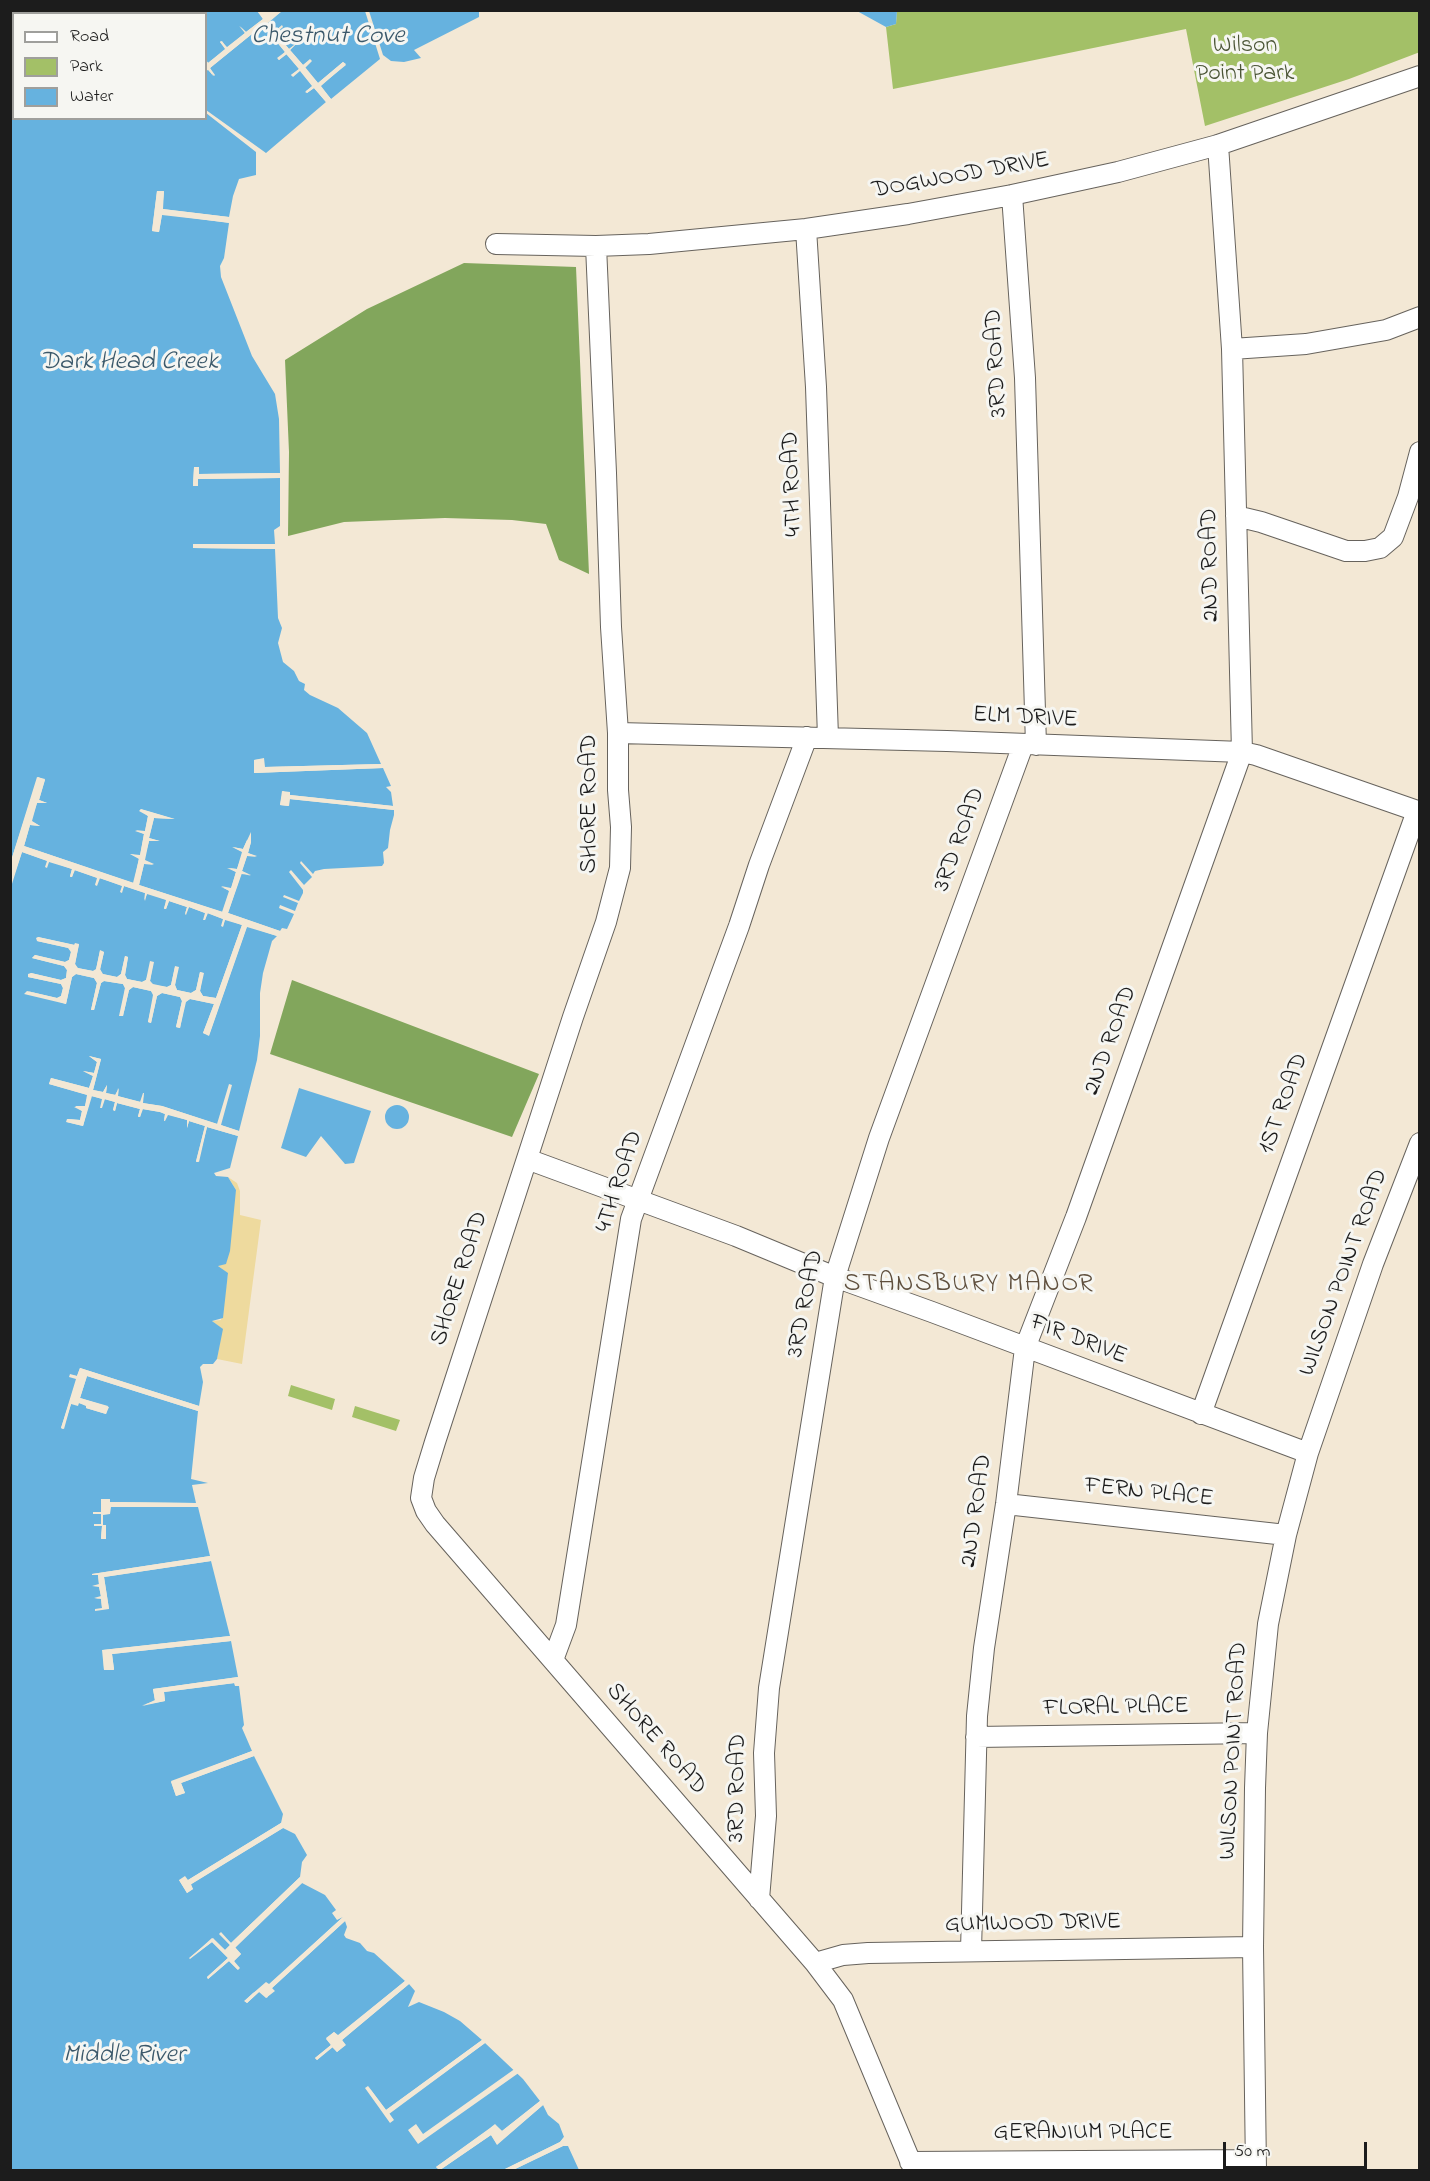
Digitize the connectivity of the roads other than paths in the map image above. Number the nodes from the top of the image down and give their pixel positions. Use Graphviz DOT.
graph roads {
  1 [pos="1419,76"];
  2 [pos="1218,145"];
  3 [pos="1012,195"];
  4 [pos="806,229"];
  5 [pos="496,244"];
  6 [pos="596,246"];
  7 [pos="1419,317"];
  8 [pos="1232,349"];
  9 [pos="1419,453"];
  10 [pos="1236,516"];
  11 [pos="618,733"];
  12 [pos="807,737"];
  13 [pos="828,737"];
  14 [pos="1029,745"];
  15 [pos="1242,752"];
  16 [pos="1418,812"];
  17 [pos="1419,1143"];
  18 [pos="527,1159"];
  19 [pos="639,1200"];
  20 [pos="835,1278"];
  21 [pos="1025,1348"];
  22 [pos="1202,1414"];
  23 [pos="1308,1453"];
  24 [pos="1006,1504"];
  25 [pos="1286,1535"];
  26 [pos="553,1660"];
  27 [pos="1257,1733"];
  28 [pos="976,1737"];
  29 [pos="759,1899"];
  30 [pos="1253,1947"];
  31 [pos="971,1951"];
  32 [pos="815,1963"];
  33 [pos="1255,2165"];
  34 [pos="912,2166"];
  1 -- 2 [label="street, DOGWOOD DRIVE"];
  2 -- 3 [label="street, DOGWOOD DRIVE"];
  2 -- 8 [label="street, 2ND ROAD"];
  3 -- 4 [label="street, DOGWOOD DRIVE"];
  3 -- 14 [label="street, 3RD ROAD"];
  4 -- 6 [label="street, DOGWOOD DRIVE"];
  4 -- 13 [label="street, 4TH ROAD"];
  5 -- 6 [label="street, DOGWOOD DRIVE"];
  6 -- 11 [label="street, SHORE ROAD"];
  7 -- 8 [label="street"];
  8 -- 10 [label="street, 2ND ROAD"];
  9 -- 10 [label="street"];
  10 -- 15 [label="street, 2ND ROAD"];
  11 -- 12 [label="street, ELM DRIVE"];
  11 -- 18 [label="street, SHORE ROAD"];
  12 -- 13 [label="street, ELM DRIVE"];
  12 -- 19 [label="street, 4TH ROAD"];
  13 -- 14 [label="street, ELM DRIVE"];
  14 -- 15 [label="street, ELM DRIVE"];
  14 -- 20 [label="street, 3RD ROAD"];
  15 -- 16 [label="street, ELM DRIVE"];
  15 -- 21 [label="street, 2ND ROAD"];
  16 -- 22 [label="street, 1ST ROAD"];
  17 -- 23 [label="street, WILSON POINT ROAD"];
  18 -- 19 [label="street, FIR DRIVE"];
  18 -- 26 [label="street, SHORE ROAD"];
  19 -- 20 [label="street, FIR DRIVE"];
  19 -- 26 [label="street, 4TH ROAD"];
  20 -- 21 [label="street, FIR DRIVE"];
  20 -- 29 [label="street, 3RD ROAD"];
  21 -- 22 [label="street, FIR DRIVE"];
  21 -- 24 [label="street, 2ND ROAD"];
  22 -- 23 [label="street, FIR DRIVE"];
  23 -- 25 [label="street, WILSON POINT ROAD"];
  24 -- 25 [label="street, FERN PLACE"];
  24 -- 28 [label="street, 2ND ROAD"];
  25 -- 27 [label="street, WILSON POINT ROAD"];
  26 -- 29 [label="street, SHORE ROAD"];
  27 -- 28 [label="street, FLORAL PLACE"];
  27 -- 30 [label="street, WILSON POINT ROAD"];
  28 -- 31 [label="street, 2ND ROAD"];
  29 -- 32 [label="street, SHORE ROAD"];
  30 -- 31 [label="street, GUMWOOD DRIVE"];
  30 -- 33 [label="street, WILSON POINT ROAD"];
  31 -- 32 [label="street, GUMWOOD DRIVE"];
  32 -- 34 [label="street, SHORE ROAD"];
  33 -- 34 [label="street, GERANIUM PLACE"];
}
